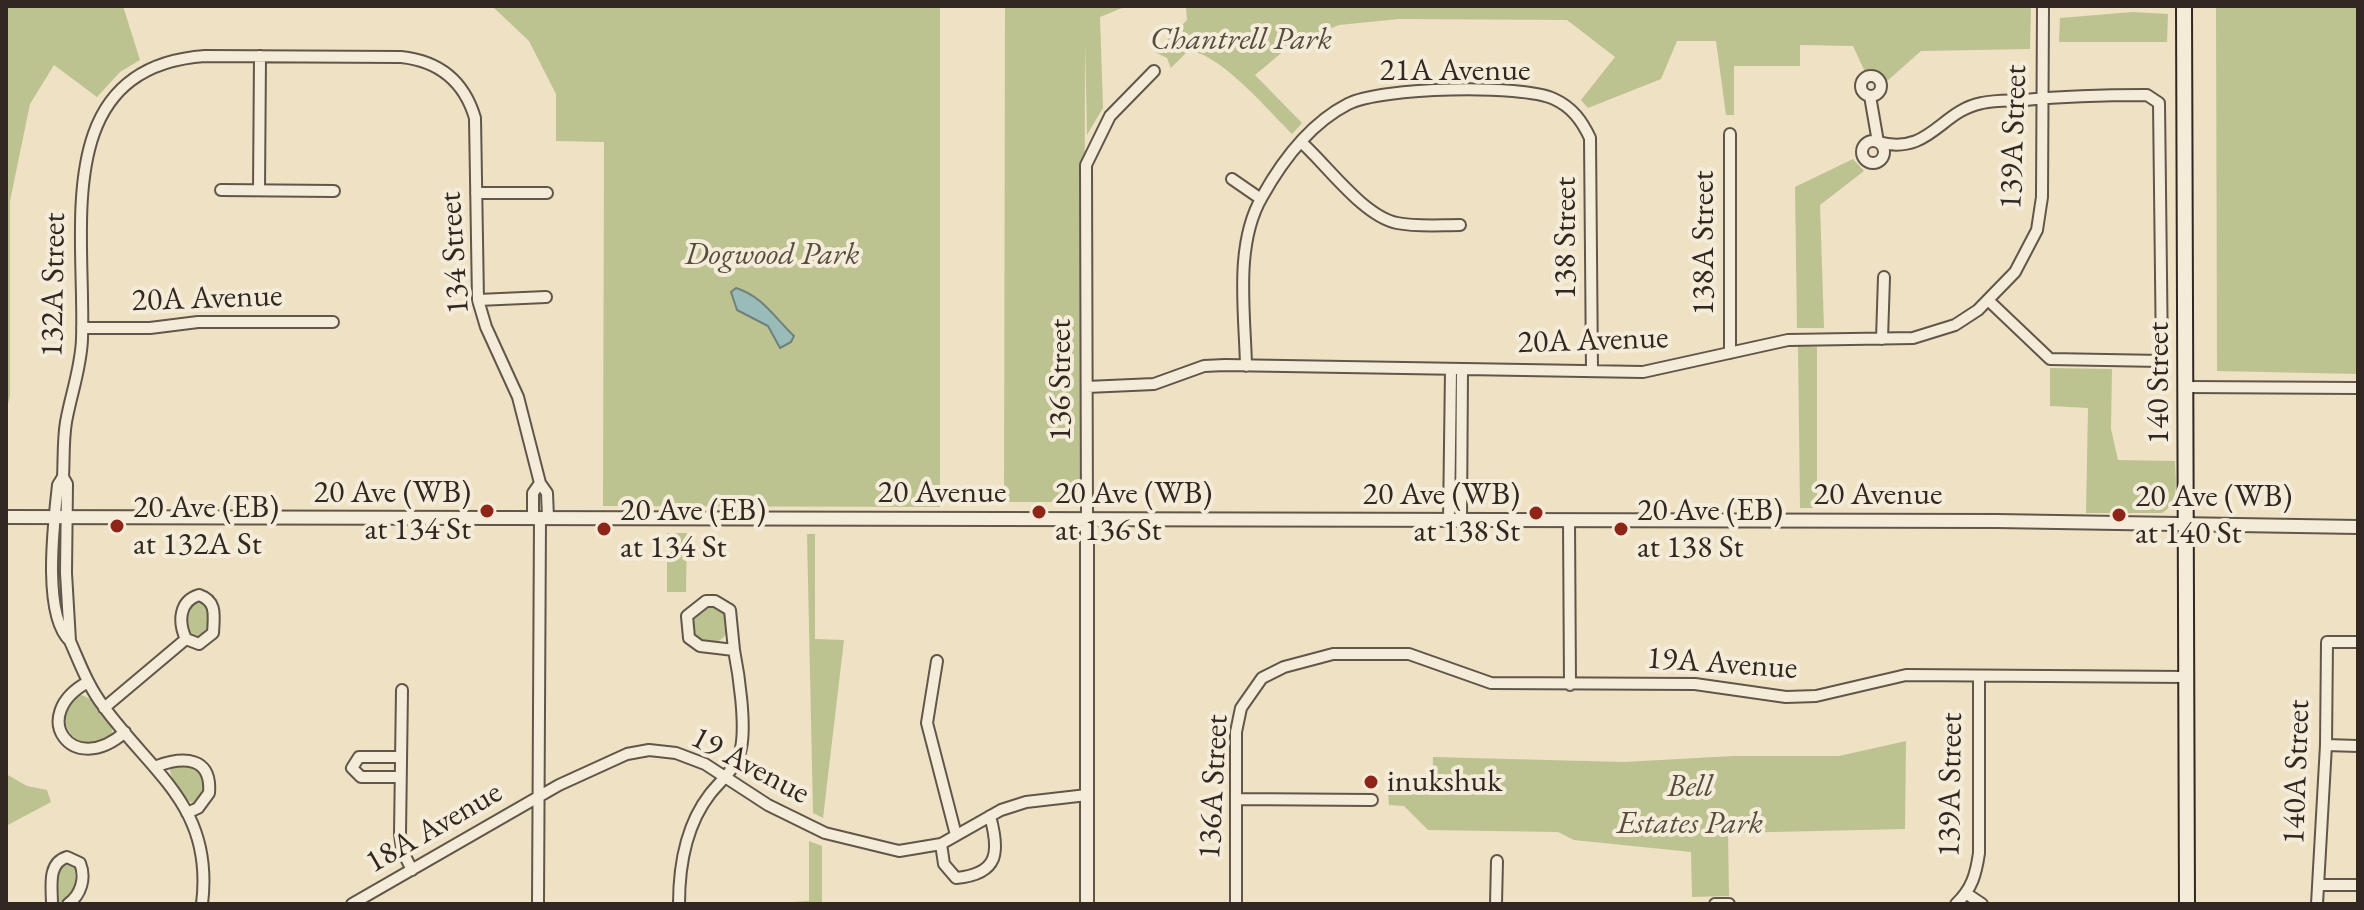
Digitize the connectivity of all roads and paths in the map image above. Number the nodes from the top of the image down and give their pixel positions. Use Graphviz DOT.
graph roads {
  1 [pos="2043,6"];
  2 [pos="2184,6"];
  3 [pos="260,56"];
  4 [pos="1154,71"];
  5 [pos="1870,96"];
  6 [pos="2042,96"];
  7 [pos="1572,110"];
  8 [pos="1730,134"];
  9 [pos="1301,142"];
  10 [pos="1232,179"];
  11 [pos="221,190"];
  12 [pos="259,190"];
  13 [pos="334,191"];
  14 [pos="476,193"];
  15 [pos="547,193"];
  16 [pos="1261,199"];
  17 [pos="1460,225"];
  18 [pos="1884,277"];
  19 [pos="546,297"];
  20 [pos="478,300"];
  21 [pos="1988,300"];
  22 [pos="333,322"];
  23 [pos="82,328"];
  24 [pos="1882,339"];
  25 [pos="1730,353"];
  26 [pos="1246,366"];
  27 [pos="1456,370"];
  28 [pos="1592,371"];
  29 [pos="1087,387"];
  30 [pos="2187,387"];
  31 [pos="2358,388"];
  32 [pos="6,517"];
  33 [pos="60,518"];
  34 [pos="540,518"];
  35 [pos="1087,519"];
  36 [pos="1455,520"];
  37 [pos="1569,520"];
  38 [pos="2186,523"];
  39 [pos="2358,527"];
  40 [pos="54,573"];
  41 [pos="66,573"];
  42 [pos="186,639"];
  43 [pos="70,641"];
  44 [pos="2358,642"];
  45 [pos="734,650"];
  46 [pos="937,661"];
  47 [pos="1979,676"];
  48 [pos="2187,677"];
  49 [pos="1262,678"];
  50 [pos="88,682"];
  51 [pos="1570,685"];
  52 [pos="402,690"];
  53 [pos="104,708"];
  54 [pos="125,732"];
  55 [pos="2326,745"];
  56 [pos="2358,746"];
  57 [pos="398,757"];
  58 [pos="157,766"];
  59 [pos="399,777"];
  60 [pos="726,777"];
  61 [pos="1087,795"];
  62 [pos="541,796"];
  63 [pos="1236,799"];
  64 [pos="1372,800"];
  65 [pos="187,813"];
  66 [pos="990,816"];
  67 [pos="956,835"];
  68 [pos="941,844"];
  69 [pos="1497,861"];
  70 [pos="412,870"];
  71 [pos="2320,885"];
  72 [pos="2358,885"];
  73 [pos="1967,894"];
  74 [pos="52,904"];
  75 [pos="68,904"];
  76 [pos="202,904"];
  77 [pos="352,904"];
  78 [pos="538,904"];
  79 [pos="679,904"];
  80 [pos="1087,904"];
  81 [pos="1236,904"];
  82 [pos="1496,904"];
  83 [pos="1715,904"];
  84 [pos="1729,904"];
  85 [pos="1956,904"];
  86 [pos="1982,904"];
  87 [pos="2187,904"];
  88 [pos="2317,904"];
  1 -- 6 [label="street, 139A Street"];
  2 -- 30 [label="main road, 140 Street"];
  3 -- 12 [label="street"];
  3 -- 14 [label="street, 134 Street"];
  3 -- 23 [label="street, 132A Street"];
  4 -- 29 [label="street, 136 Street"];
  5 -- 6 [label="street"];
  6 -- 21 [label="street, 139A Street"];
  6 -- 21 [label="street"];
  7 -- 9 [label="street, 21A Avenue"];
  7 -- 28 [label="street, 138 Street"];
  8 -- 25 [label="street, 138A Street"];
  9 -- 16 [label="street"];
  9 -- 17 [label="street"];
  10 -- 16 [label="street"];
  11 -- 12 [label="street"];
  12 -- 13 [label="street"];
  14 -- 15 [label="street"];
  14 -- 20 [label="street, 134 Street"];
  16 -- 26 [label="street"];
  18 -- 24 [label="street"];
  19 -- 20 [label="street"];
  20 -- 34 [label="street, 134 Street"];
  21 -- 24 [label="street, 20A Avenue"];
  22 -- 23 [label="street, 20A Avenue"];
  23 -- 33 [label="street, 132A Street"];
  24 -- 25 [label="street, 20A Avenue"];
  25 -- 28 [label="street, 20A Avenue"];
  26 -- 27 [label="street, 20A Avenue"];
  26 -- 29 [label="street, 20A Avenue"];
  27 -- 28 [label="street, 20A Avenue"];
  27 -- 36 [label="street"];
  29 -- 35 [label="street, 136 Street"];
  30 -- 31 [label="street"];
  30 -- 38 [label="main road, 140 Street"];
  32 -- 33 [label="street, 20 Avenue"];
  33 -- 34 [label="street, 20 Avenue"];
  33 -- 40 [label="street"];
  33 -- 41 [label="street"];
  34 -- 35 [label="street, 20 Avenue"];
  34 -- 62 [label="street, 134 Street"];
  35 -- 36 [label="street, 20 Avenue"];
  35 -- 61 [label="street, 136 Street"];
  36 -- 37 [label="street, 20 Avenue"];
  37 -- 38 [label="street, 20 Avenue"];
  37 -- 51 [label="street"];
  38 -- 39 [label="street, 20 Avenue"];
  38 -- 48 [label="main road, 140 Street"];
  40 -- 41 [label="street"];
  40 -- 43 [label="street"];
  41 -- 43 [label="street"];
  42 -- 42 [label="street"];
  42 -- 53 [label="street"];
  43 -- 50 [label="street"];
  44 -- 55 [label="street, 140A Street"];
  45 -- 45 [label="street"];
  45 -- 60 [label="street"];
  46 -- 67 [label="street"];
  47 -- 48 [label="street, 19A Avenue"];
  47 -- 51 [label="street, 19A Avenue"];
  47 -- 73 [label="street, 139A Street"];
  48 -- 87 [label="main road, 140 Street"];
  49 -- 51 [label="street, 19A Avenue"];
  49 -- 63 [label="street, 136A Street"];
  50 -- 53 [label="street"];
  50 -- 54 [label="street"];
  52 -- 57 [label="street"];
  53 -- 54 [label="street"];
  54 -- 58 [label="street"];
  55 -- 56 [label="street"];
  55 -- 71 [label="street, 140A Street"];
  57 -- 59 [label="street"];
  57 -- 59 [label="street"];
  58 -- 65 [label="street"];
  58 -- 65 [label="street"];
  59 -- 70 [label="street"];
  60 -- 62 [label="street, 19 Avenue"];
  60 -- 68 [label="street, 19 Avenue"];
  60 -- 79 [label="street"];
  61 -- 66 [label="street, 19 Avenue"];
  61 -- 80 [label="street, 136 Street"];
  62 -- 70 [label="street, 18A Avenue"];
  62 -- 78 [label="street, 134 Street"];
  63 -- 64 [label="street"];
  63 -- 81 [label="street, 136A Street"];
  65 -- 76 [label="street"];
  66 -- 67 [label="street, 19 Avenue"];
  66 -- 68 [label="street"];
  67 -- 68 [label="street, 19 Avenue"];
  69 -- 82 [label="street"];
  70 -- 77 [label="street, 18A Avenue"];
  71 -- 72 [label="street"];
  71 -- 88 [label="street, 140A Street"];
  73 -- 85 [label="street"];
  73 -- 86 [label="street"];
  74 -- 75 [label="street"];
  83 -- 84 [label="street"];
}
